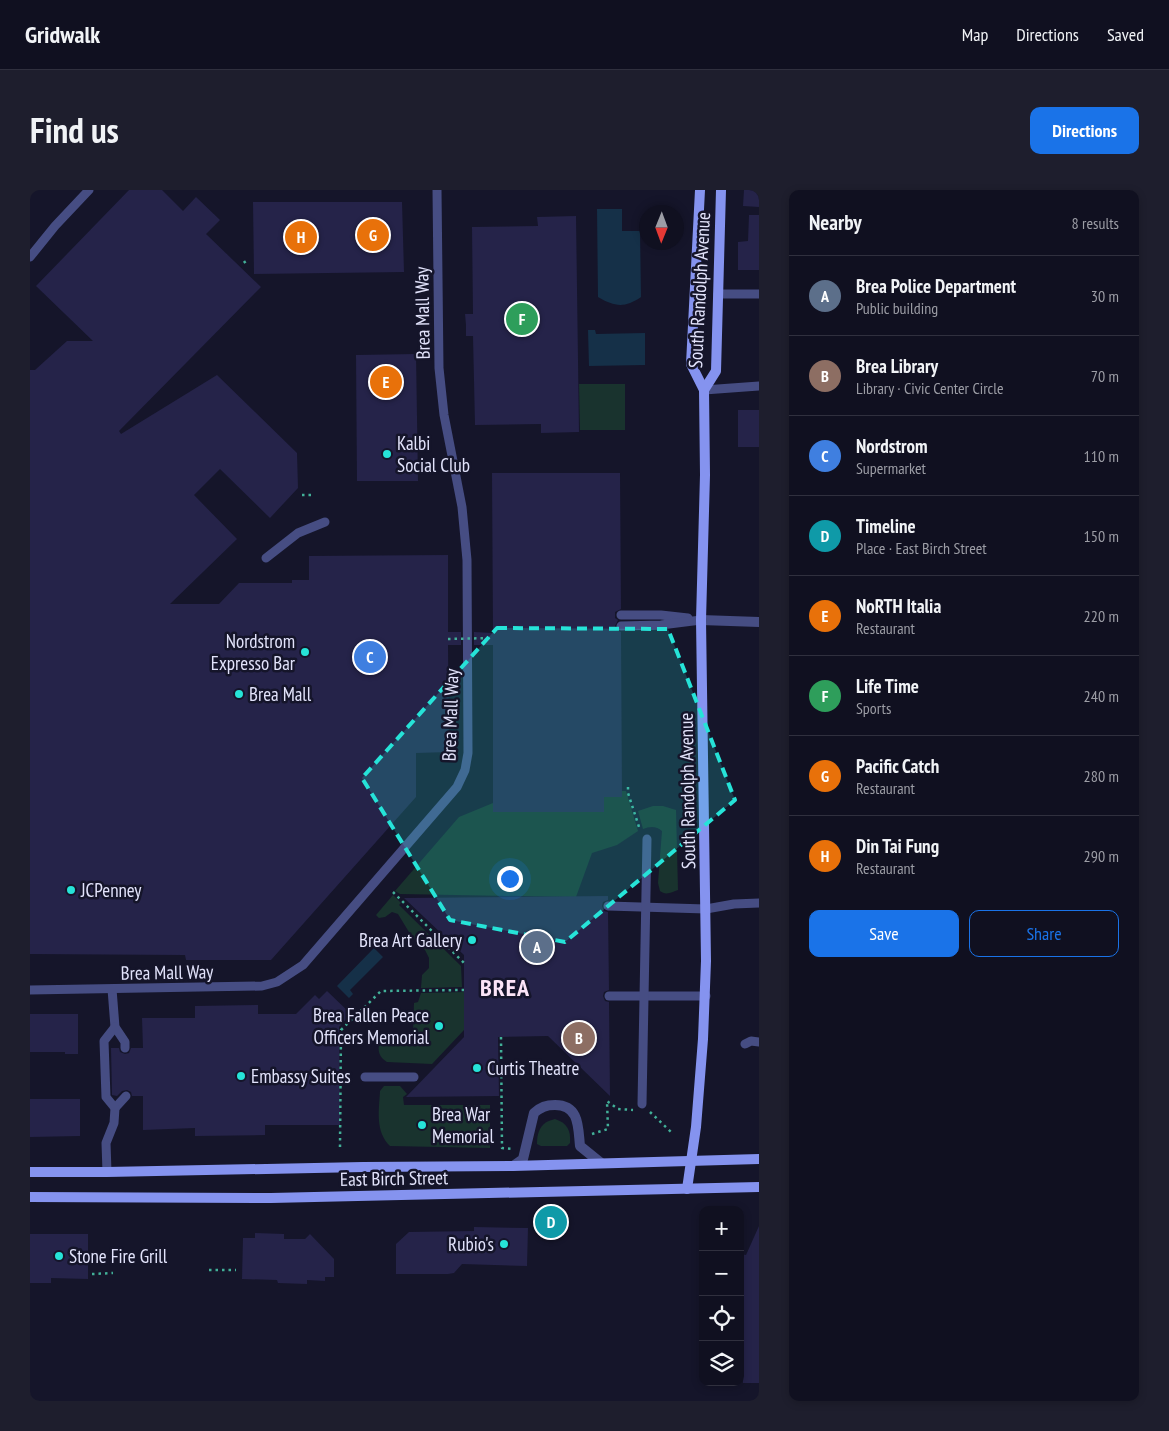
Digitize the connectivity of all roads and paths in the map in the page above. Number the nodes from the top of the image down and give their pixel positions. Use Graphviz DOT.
graph roads {
  1 [pos="89,190"];
  2 [pos="437,190"];
  3 [pos="700,190"];
  4 [pos="721,190"];
  5 [pos="30,257"];
  6 [pos="718,294"];
  7 [pos="759,294"];
  8 [pos="759,386"];
  9 [pos="704,390"];
  10 [pos="302,495"];
  11 [pos="312,495"];
  12 [pos="326,522"];
  13 [pos="266,558"];
  14 [pos="621,615"];
  15 [pos="701,620"];
  16 [pos="759,622"];
  17 [pos="621,626"];
  18 [pos="493,638"];
  19 [pos="448,639"];
  20 [pos="628,787"];
  21 [pos="647,839"];
  22 [pos="393,892"];
  23 [pos="759,903"];
  24 [pos="608,906"];
  25 [pos="646,906"];
  26 [pos="706,908"];
  27 [pos="464,963"];
  28 [pos="112,989"];
  29 [pos="30,990"];
  30 [pos="464,990"];
  31 [pos="609,996"];
  32 [pos="644,996"];
  33 [pos="706,996"];
  34 [pos="115,1026"];
  35 [pos="501,1037"];
  36 [pos="759,1042"];
  37 [pos="745,1044"];
  38 [pos="125,1048"];
  39 [pos="365,1077"];
  40 [pos="414,1077"];
  41 [pos="126,1096"];
  42 [pos="642,1104"];
  43 [pos="115,1108"];
  44 [pos="671,1132"];
  45 [pos="592,1134"];
  46 [pos="340,1147"];
  47 [pos="516,1149"];
  48 [pos="759,1159"];
  49 [pos="692,1162"];
  50 [pos="601,1163"];
  51 [pos="513,1166"];
  52 [pos="30,1172"];
  53 [pos="107,1172"];
  54 [pos="759,1187"];
  55 [pos="687,1189"];
  56 [pos="30,1197"];
  57 [pos="209,1270"];
  58 [pos="236,1270"];
  59 [pos="113,1273"];
  60 [pos="92,1274"];
  1 -- 5 [label="lane"];
  2 -- 28 [label="lane, Brea Mall Way"];
  3 -- 9 [label="street, South Randolph Avenue"];
  4 -- 6 [label="street, South Randolph Avenue"];
  6 -- 7 [label="lane"];
  6 -- 9 [label="street, South Randolph Avenue"];
  8 -- 9 [label="lane"];
  9 -- 15 [label="street, South Randolph Avenue"];
  10 -- 11 [label="path"];
  12 -- 13 [label="lane"];
  14 -- 15 [label="lane"];
  15 -- 16 [label="street"];
  15 -- 17 [label="lane"];
  15 -- 26 [label="street, South Randolph Avenue"];
  18 -- 19 [label="path, bridge"];
  20 -- 21 [label="path"];
  21 -- 25 [label="lane"];
  22 -- 27 [label="path"];
  23 -- 26 [label="lane"];
  24 -- 25 [label="lane"];
  25 -- 26 [label="lane"];
  25 -- 32 [label="lane"];
  26 -- 33 [label="street, South Randolph Avenue"];
  28 -- 29 [label="lane, Brea Mall Way"];
  28 -- 34 [label="lane"];
  30 -- 46 [label="path"];
  31 -- 32 [label="lane"];
  32 -- 33 [label="lane"];
  32 -- 42 [label="lane"];
  33 -- 49 [label="street, South Randolph Avenue"];
  34 -- 38 [label="lane"];
  34 -- 43 [label="lane"];
  35 -- 47 [label="path"];
  36 -- 37 [label="lane"];
  39 -- 40 [label="lane"];
  41 -- 43 [label="lane"];
  42 -- 44 [label="path"];
  42 -- 45 [label="path"];
  43 -- 53 [label="lane"];
  48 -- 49 [label="street, East Birch Street"];
  49 -- 50 [label="street, East Birch Street"];
  49 -- 55 [label="street, South Randolph Avenue"];
  50 -- 51 [label="street, East Birch Street"];
  50 -- 51 [label="street"];
  51 -- 53 [label="street, East Birch Street"];
  52 -- 53 [label="street, East Birch Street"];
  54 -- 55 [label="street, East Birch Street"];
  55 -- 56 [label="street, East Birch Street"];
  57 -- 58 [label="path"];
  59 -- 60 [label="path"];
}
